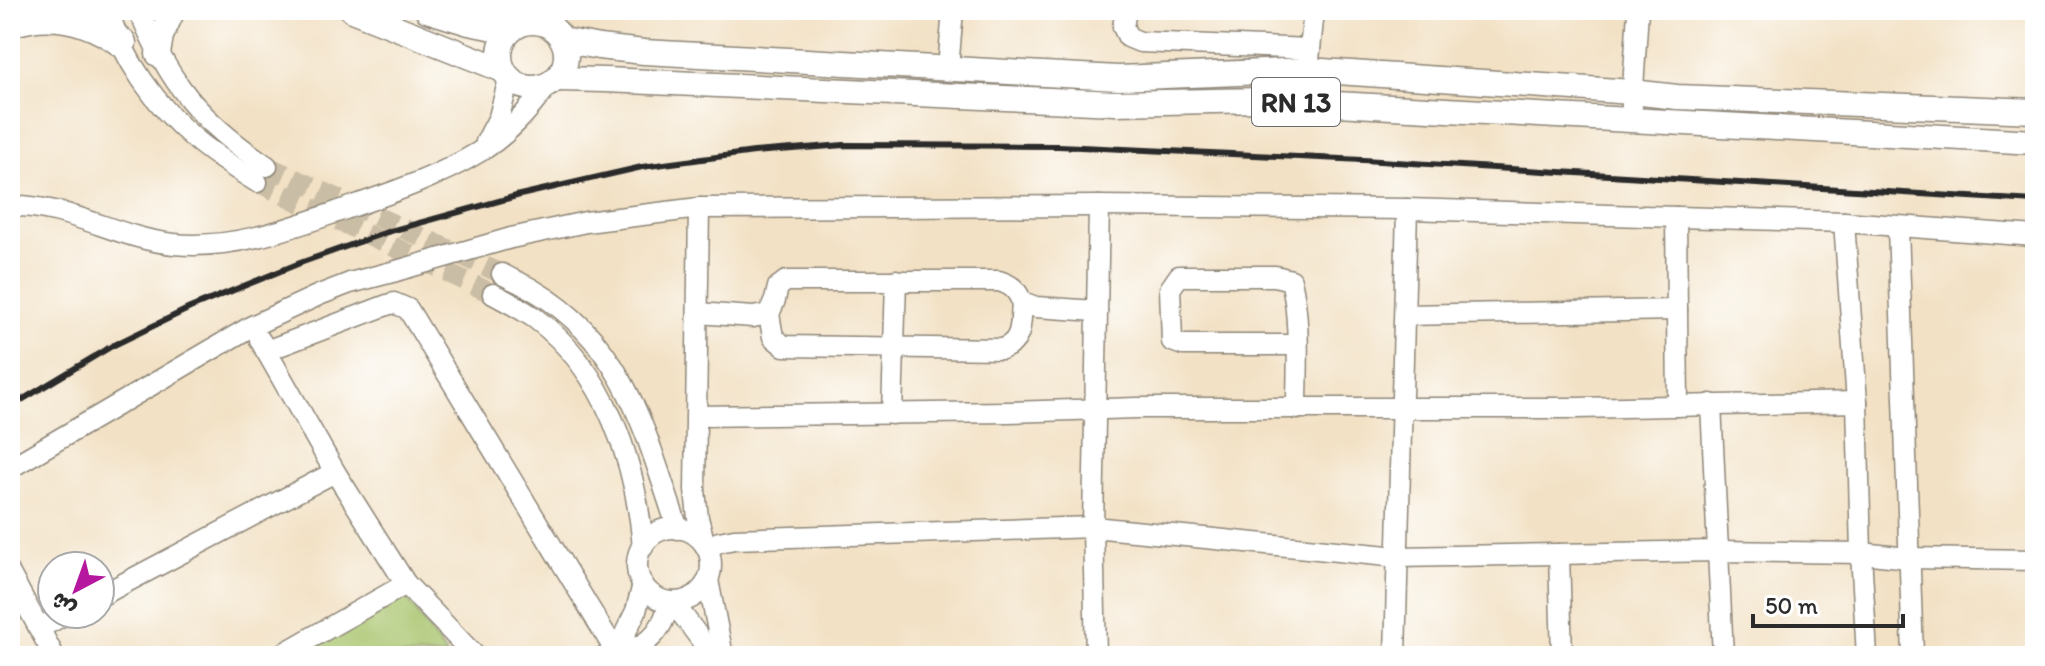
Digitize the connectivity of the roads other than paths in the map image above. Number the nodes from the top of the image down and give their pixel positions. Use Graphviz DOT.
graph roads {
  1 [pos="108,10"];
  2 [pos="139,10"];
  3 [pos="173,10"];
  4 [pos="352,10"];
  5 [pos="953,10"];
  6 [pos="1126,10"];
  7 [pos="1314,10"];
  8 [pos="1638,10"];
  9 [pos="447,12"];
  10 [pos="10,23"];
  11 [pos="513,23"];
  12 [pos="555,27"];
  13 [pos="122,43"];
  14 [pos="158,54"];
  15 [pos="1309,60"];
  16 [pos="948,69"];
  17 [pos="506,75"];
  18 [pos="552,82"];
  19 [pos="1632,92"];
  20 [pos="1303,103"];
  21 [pos="2035,111"];
  22 [pos="1631,120"];
  23 [pos="2035,142"];
  24 [pos="480,152"];
  25 [pos="10,206"];
  26 [pos="1099,206"];
  27 [pos="699,208"];
  28 [pos="1407,209"];
  29 [pos="1676,217"];
  30 [pos="1844,222"];
  31 [pos="1898,227"];
  32 [pos="2035,236"];
  33 [pos="502,274"];
  34 [pos="896,280"];
  35 [pos="493,294"];
  36 [pos="1022,302"];
  37 [pos="1677,310"];
  38 [pos="1097,311"];
  39 [pos="698,313"];
  40 [pos="769,314"];
  41 [pos="1405,315"];
  42 [pos="252,326"];
  43 [pos="1297,345"];
  44 [pos="894,346"];
  45 [pos="266,351"];
  46 [pos="1857,402"];
  47 [pos="1711,404"];
  48 [pos="1678,406"];
  49 [pos="1403,408"];
  50 [pos="1095,409"];
  51 [pos="1297,409"];
  52 [pos="892,414"];
  53 [pos="697,416"];
  54 [pos="10,468"];
  55 [pos="335,472"];
  56 [pos="695,490"];
  57 [pos="1093,527"];
  58 [pos="681,529"];
  59 [pos="643,547"];
  60 [pos="706,547"];
  61 [pos="1718,551"];
  62 [pos="1861,553"];
  63 [pos="1559,554"];
  64 [pos="1398,557"];
  65 [pos="1909,558"];
  66 [pos="2035,560"];
  67 [pos="10,574"];
  68 [pos="708,580"];
  69 [pos="406,584"];
  70 [pos="643,584"];
  71 [pos="116,588"];
  72 [pos="671,602"];
  73 [pos="36,622"];
  74 [pos="40,630"];
  75 [pos="611,654"];
  76 [pos="54,656"];
  77 [pos="280,656"];
  78 [pos="475,656"];
  79 [pos="713,656"];
  80 [pos="723,656"];
  81 [pos="1096,656"];
  82 [pos="1395,656"];
  83 [pos="1562,656"];
  84 [pos="1723,656"];
  85 [pos="1867,656"];
  86 [pos="1913,656"];
  1 -- 13 [label="street"];
  2 -- 14 [label="street"];
  3 -- 14 [label="main road"];
  4 -- 17 [label="main road"];
  5 -- 16 [label="street"];
  6 -- 15 [label="street"];
  7 -- 15 [label="street"];
  8 -- 19 [label="street"];
  9 -- 11 [label="main road"];
  10 -- 13 [label="highway"];
  11 -- 12 [label="main road"];
  11 -- 17 [label="main road"];
  12 -- 16 [label="main road, RN 13"];
  12 -- 18 [label="main road"];
  13 -- 14 [label="street"];
  15 -- 16 [label="main road, RN 13"];
  15 -- 19 [label="main road, RN 13"];
  15 -- 20 [label="street"];
  17 -- 18 [label="main road"];
  17 -- 24 [label="street"];
  18 -- 20 [label="main road, RN 13"];
  18 -- 24 [label="street"];
  19 -- 21 [label="main road, RN 13"];
  19 -- 22 [label="street"];
  20 -- 22 [label="main road, RN 13"];
  22 -- 23 [label="main road, RN 13"];
  24 -- 25 [label="street"];
  26 -- 27 [label="street"];
  26 -- 28 [label="street"];
  26 -- 38 [label="street"];
  27 -- 39 [label="street"];
  27 -- 42 [label="street, bridge"];
  28 -- 29 [label="street"];
  28 -- 41 [label="street"];
  29 -- 30 [label="street"];
  29 -- 37 [label="street"];
  30 -- 31 [label="street"];
  30 -- 46 [label="street"];
  31 -- 32 [label="street"];
  31 -- 65 [label="street"];
  33 -- 58 [label="street"];
  34 -- 36 [label="street"];
  34 -- 40 [label="street"];
  34 -- 44 [label="street"];
  35 -- 59 [label="street"];
  36 -- 38 [label="street"];
  36 -- 44 [label="street"];
  37 -- 41 [label="street"];
  37 -- 48 [label="street"];
  38 -- 50 [label="street"];
  39 -- 40 [label="street"];
  39 -- 53 [label="street"];
  40 -- 44 [label="street"];
  41 -- 49 [label="street"];
  42 -- 45 [label="street"];
  42 -- 54 [label="street"];
  43 -- 43 [label="street"];
  43 -- 51 [label="street"];
  44 -- 52 [label="street"];
  45 -- 55 [label="street"];
  45 -- 75 [label="street"];
  46 -- 47 [label="street"];
  46 -- 62 [label="street"];
  47 -- 48 [label="street"];
  47 -- 61 [label="street"];
  48 -- 49 [label="street"];
  49 -- 51 [label="street"];
  49 -- 64 [label="street"];
  50 -- 51 [label="street"];
  50 -- 52 [label="street"];
  50 -- 57 [label="street"];
  52 -- 53 [label="street"];
  53 -- 56 [label="street"];
  55 -- 69 [label="street"];
  55 -- 71 [label="street"];
  56 -- 58 [label="street"];
  56 -- 60 [label="street"];
  57 -- 60 [label="street"];
  57 -- 64 [label="street"];
  57 -- 81 [label="street"];
  58 -- 59 [label="street"];
  58 -- 60 [label="street"];
  59 -- 70 [label="street"];
  60 -- 68 [label="street"];
  61 -- 62 [label="street"];
  61 -- 63 [label="street"];
  61 -- 84 [label="street"];
  62 -- 65 [label="street"];
  62 -- 85 [label="street"];
  63 -- 64 [label="street"];
  63 -- 83 [label="street"];
  64 -- 82 [label="street"];
  65 -- 66 [label="street"];
  65 -- 86 [label="street"];
  67 -- 73 [label="street"];
  68 -- 72 [label="street"];
  68 -- 80 [label="street"];
  69 -- 77 [label="street"];
  69 -- 78 [label="street"];
  70 -- 72 [label="street"];
  70 -- 75 [label="street"];
  72 -- 75 [label="street"];
  72 -- 79 [label="street"];
  74 -- 76 [label="street"];
}
